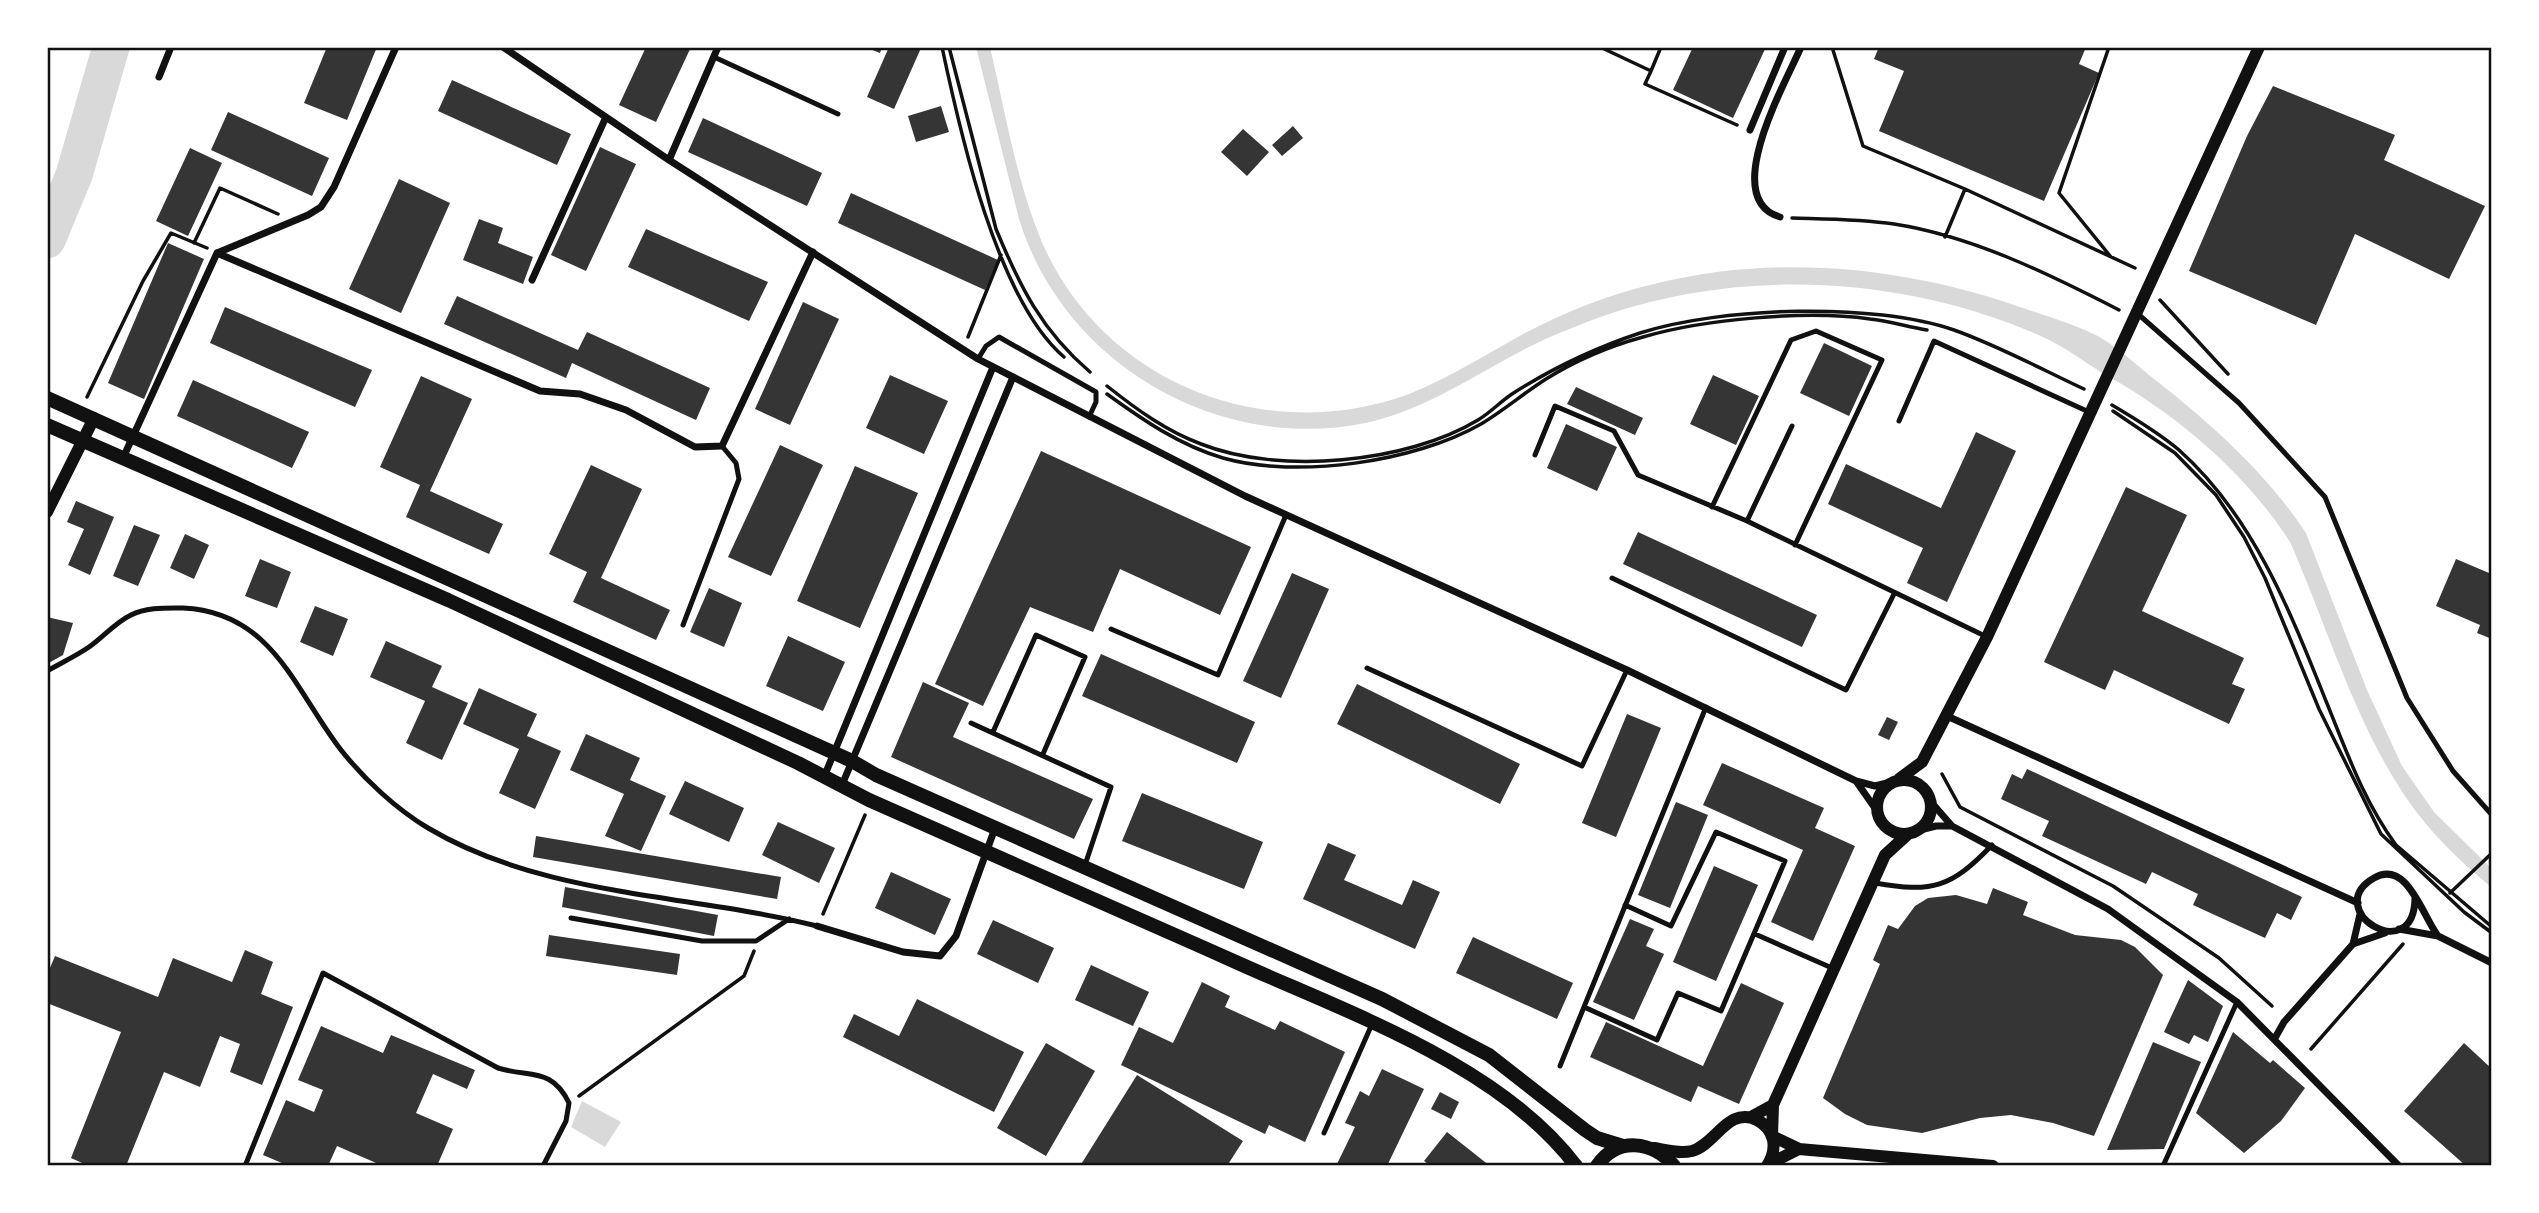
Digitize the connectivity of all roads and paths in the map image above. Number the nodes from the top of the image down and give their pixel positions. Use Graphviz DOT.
graph roads {
  1 [pos="171,47"];
  2 [pos="396,47"];
  3 [pos="503,47"];
  4 [pos="718,47"];
  5 [pos="942,47"];
  6 [pos="949,47"];
  7 [pos="1600,47"];
  8 [pos="1661,47"];
  9 [pos="1785,47"];
  10 [pos="1801,47"];
  11 [pos="1832,47"];
  12 [pos="2109,47"];
  13 [pos="2259,47"];
  14 [pos="714,57"];
  15 [pos="1651,71"];
  16 [pos="159,77"];
  17 [pos="838,114"];
  18 [pos="1741,115"];
  19 [pos="606,117"];
  20 [pos="1750,130"];
  21 [pos="668,160"];
  22 [pos="1965,189"];
  23 [pos="285,217"];
  24 [pos="1780,218"];
  25 [pos="1945,237"];
  26 [pos="194,243"];
  27 [pos="215,252"];
  28 [pos="813,252"];
  29 [pos="1001,255"];
  30 [pos="2111,258"];
  31 [pos="2135,268"];
  32 [pos="532,280"];
  33 [pos="2119,310"];
  34 [pos="2135,320"];
  35 [pos="967,341"];
  36 [pos="1972,344"];
  37 [pos="1993,353"];
  38 [pos="978,359"];
  39 [pos="993,367"];
  40 [pos="1013,377"];
  41 [pos="1090,379"];
  42 [pos="1097,386"];
  43 [pos="2102,392"];
  44 [pos="2082,395"];
  45 [pos="47,398"];
  46 [pos="85,402"];
  47 [pos="2113,411"];
  48 [pos="2092,413"];
  49 [pos="1089,417"];
  50 [pos="93,418"];
  51 [pos="1899,421"];
  52 [pos="47,425"];
  53 [pos="1792,426"];
  54 [pos="133,436"];
  55 [pos="83,440"];
  56 [pos="722,446"];
  57 [pos="1535,455"];
  58 [pos="124,458"];
  59 [pos="1712,507"];
  60 [pos="48,508"];
  61 [pos="1286,514"];
  62 [pos="1747,521"];
  63 [pos="1795,545"];
  64 [pos="1612,578"];
  65 [pos="1894,594"];
  66 [pos="684,625"];
  67 [pos="1111,629"];
  68 [pos="1987,637"];
  69 [pos="1367,668"];
  70 [pos="1627,670"];
  71 [pos="47,671"];
  72 [pos="1706,707"];
  73 [pos="1947,716"];
  74 [pos="971,723"];
  75 [pos="993,732"];
  76 [pos="834,753"];
  77 [pos="1043,754"];
  78 [pos="852,761"];
  79 [pos="1922,762"];
  80 [pos="1942,774"];
  81 [pos="824,777"];
  82 [pos="1856,781"];
  83 [pos="1895,781"];
  84 [pos="842,785"];
  85 [pos="1930,798"];
  86 [pos="869,800"];
  87 [pos="1878,815"];
  88 [pos="2492,815"];
  89 [pos="1952,826"];
  90 [pos="995,827"];
  91 [pos="1912,832"];
  92 [pos="1992,845"];
  93 [pos="988,853"];
  94 [pos="2492,853"];
  95 [pos="1885,855"];
  96 [pos="1085,865"];
  97 [pos="1872,883"];
  98 [pos="2450,892"];
  99 [pos="2415,898"];
  100 [pos="2358,903"];
  101 [pos="1625,905"];
  102 [pos="2360,913"];
  103 [pos="571,918"];
  104 [pos="789,919"];
  105 [pos="817,926"];
  106 [pos="2492,927"];
  107 [pos="2399,929"];
  108 [pos="2389,932"];
  109 [pos="2492,933"];
  110 [pos="1755,934"];
  111 [pos="2438,936"];
  112 [pos="2406,940"];
  113 [pos="756,941"];
  114 [pos="2353,944"];
  115 [pos="2492,963"];
  116 [pos="1833,968"];
  117 [pos="1382,999"];
  118 [pos="2237,1002"];
  119 [pos="2272,1006"];
  120 [pos="1584,1007"];
  121 [pos="1372,1024"];
  122 [pos="2275,1038"];
  123 [pos="2311,1049"];
  124 [pos="1560,1066"];
  125 [pos="569,1103"];
  126 [pos="1773,1105"];
  127 [pos="1751,1117"];
  128 [pos="1324,1133"];
  129 [pos="1772,1136"];
  130 [pos="1623,1146"];
  131 [pos="1651,1147"];
  132 [pos="1800,1149"];
  133 [pos="1768,1165"];
  134 [pos="244,1166"];
  135 [pos="543,1166"];
  136 [pos="1576,1166"];
  137 [pos="1597,1166"];
  138 [pos="1674,1166"];
  139 [pos="1993,1166"];
  140 [pos="2163,1166"];
  141 [pos="2399,1166"];
  1 -- 16 [label="street"];
  2 -- 27 [label="street"];
  3 -- 19 [label="street"];
  4 -- 14 [label="street"];
  5 -- 29 [label="path"];
  6 -- 43 [label="path"];
  7 -- 15 [label="path"];
  8 -- 15 [label="path"];
  9 -- 20 [label="street"];
  10 -- 24 [label="street"];
  11 -- 22 [label="path"];
  12 -- 30 [label="path"];
  13 -- 34 [label="street"];
  14 -- 17 [label="lane"];
  14 -- 21 [label="street"];
  15 -- 18 [label="path"];
  19 -- 21 [label="street"];
  19 -- 32 [label="street"];
  21 -- 28 [label="street"];
  22 -- 25 [label="path"];
  22 -- 30 [label="path"];
  23 -- 26 [label="path"];
  24 -- 25 [label="path"];
  25 -- 33 [label="path"];
  26 -- 27 [label="path"];
  26 -- 46 [label="path"];
  27 -- 54 [label="street"];
  27 -- 56 [label="street"];
  28 -- 38 [label="street"];
  28 -- 56 [label="street"];
  29 -- 35 [label="path"];
  29 -- 41 [label="path"];
  30 -- 31 [label="path"];
  34 -- 43 [label="street"];
  34 -- 88 [label="lane"];
  36 -- 42 [label="path"];
  37 -- 44 [label="path"];
  38 -- 39 [label="street"];
  38 -- 49 [label="lane"];
  39 -- 40 [label="street"];
  39 -- 76 [label="street"];
  40 -- 49 [label="street"];
  40 -- 78 [label="street"];
  43 -- 48 [label="street"];
  43 -- 98 [label="path"];
  45 -- 50 [label="main road"];
  47 -- 98 [label="path"];
  48 -- 51 [label="lane"];
  48 -- 68 [label="street"];
  49 -- 61 [label="street"];
  50 -- 54 [label="main road"];
  50 -- 55 [label="street"];
  52 -- 55 [label="main road"];
  53 -- 62 [label="lane"];
  54 -- 58 [label="street"];
  54 -- 76 [label="main road"];
  55 -- 58 [label="main road"];
  55 -- 60 [label="street"];
  56 -- 66 [label="lane"];
  57 -- 59 [label="lane"];
  58 -- 81 [label="main road"];
  59 -- 62 [label="lane"];
  59 -- 63 [label="lane"];
  61 -- 67 [label="lane"];
  61 -- 70 [label="street"];
  62 -- 63 [label="lane"];
  63 -- 65 [label="lane"];
  64 -- 65 [label="lane"];
  65 -- 68 [label="lane"];
  68 -- 73 [label="street"];
  69 -- 70 [label="lane"];
  70 -- 72 [label="street"];
  71 -- 104 [label="lane"];
  72 -- 82 [label="street"];
  72 -- 101 [label="lane"];
  73 -- 79 [label="street"];
  73 -- 100 [label="street"];
  74 -- 75 [label="lane"];
  75 -- 77 [label="lane"];
  75 -- 77 [label="lane"];
  76 -- 78 [label="main road"];
  76 -- 81 [label="street"];
  77 -- 96 [label="lane"];
  78 -- 84 [label="street"];
  78 -- 90 [label="main road"];
  79 -- 83 [label="street"];
  79 -- 85 [label="street"];
  80 -- 119 [label="path"];
  81 -- 84 [label="main road"];
  82 -- 83 [label="street"];
  82 -- 87 [label="street"];
  83 -- 85 [label="street"];
  83 -- 87 [label="street"];
  84 -- 86 [label="main road"];
  85 -- 89 [label="street"];
  85 -- 91 [label="street"];
  86 -- 93 [label="main road"];
  86 -- 105 [label="path"];
  87 -- 91 [label="street"];
  87 -- 95 [label="street"];
  89 -- 91 [label="street"];
  89 -- 92 [label="street"];
  90 -- 93 [label="street"];
  90 -- 96 [label="main road"];
  91 -- 95 [label="street"];
  92 -- 97 [label="lane"];
  92 -- 118 [label="street"];
  93 -- 105 [label="street"];
  93 -- 121 [label="main road"];
  94 -- 98 [label="path"];
  95 -- 97 [label="street"];
  96 -- 117 [label="main road"];
  97 -- 116 [label="street"];
  98 -- 106 [label="path"];
  98 -- 109 [label="path"];
  99 -- 100 [label="street"];
  99 -- 107 [label="street"];
  99 -- 111 [label="street"];
  100 -- 102 [label="street"];
  101 -- 110 [label="lane"];
  101 -- 120 [label="lane"];
  102 -- 108 [label="street"];
  102 -- 114 [label="street"];
  103 -- 113 [label="lane"];
  104 -- 105 [label="lane"];
  104 -- 113 [label="lane"];
  107 -- 108 [label="street"];
  107 -- 111 [label="street"];
  108 -- 114 [label="street"];
  110 -- 116 [label="lane"];
  110 -- 120 [label="lane"];
  111 -- 115 [label="street"];
  112 -- 123 [label="path"];
  113 -- 125 [label="path"];
  114 -- 122 [label="street"];
  116 -- 126 [label="street"];
  117 -- 121 [label="main road"];
  117 -- 130 [label="main road"];
  118 -- 122 [label="street"];
  118 -- 140 [label="lane"];
  120 -- 124 [label="lane"];
  121 -- 128 [label="lane"];
  121 -- 136 [label="main road"];
  122 -- 141 [label="street"];
  125 -- 134 [label="lane"];
  125 -- 135 [label="lane"];
  126 -- 127 [label="street"];
  126 -- 129 [label="street"];
  127 -- 129 [label="street"];
  127 -- 131 [label="street"];
  129 -- 132 [label="street"];
  129 -- 133 [label="street"];
  130 -- 131 [label="main road"];
  130 -- 137 [label="main road"];
  131 -- 138 [label="main road"];
  132 -- 133 [label="street"];
  132 -- 139 [label="street"];
}
